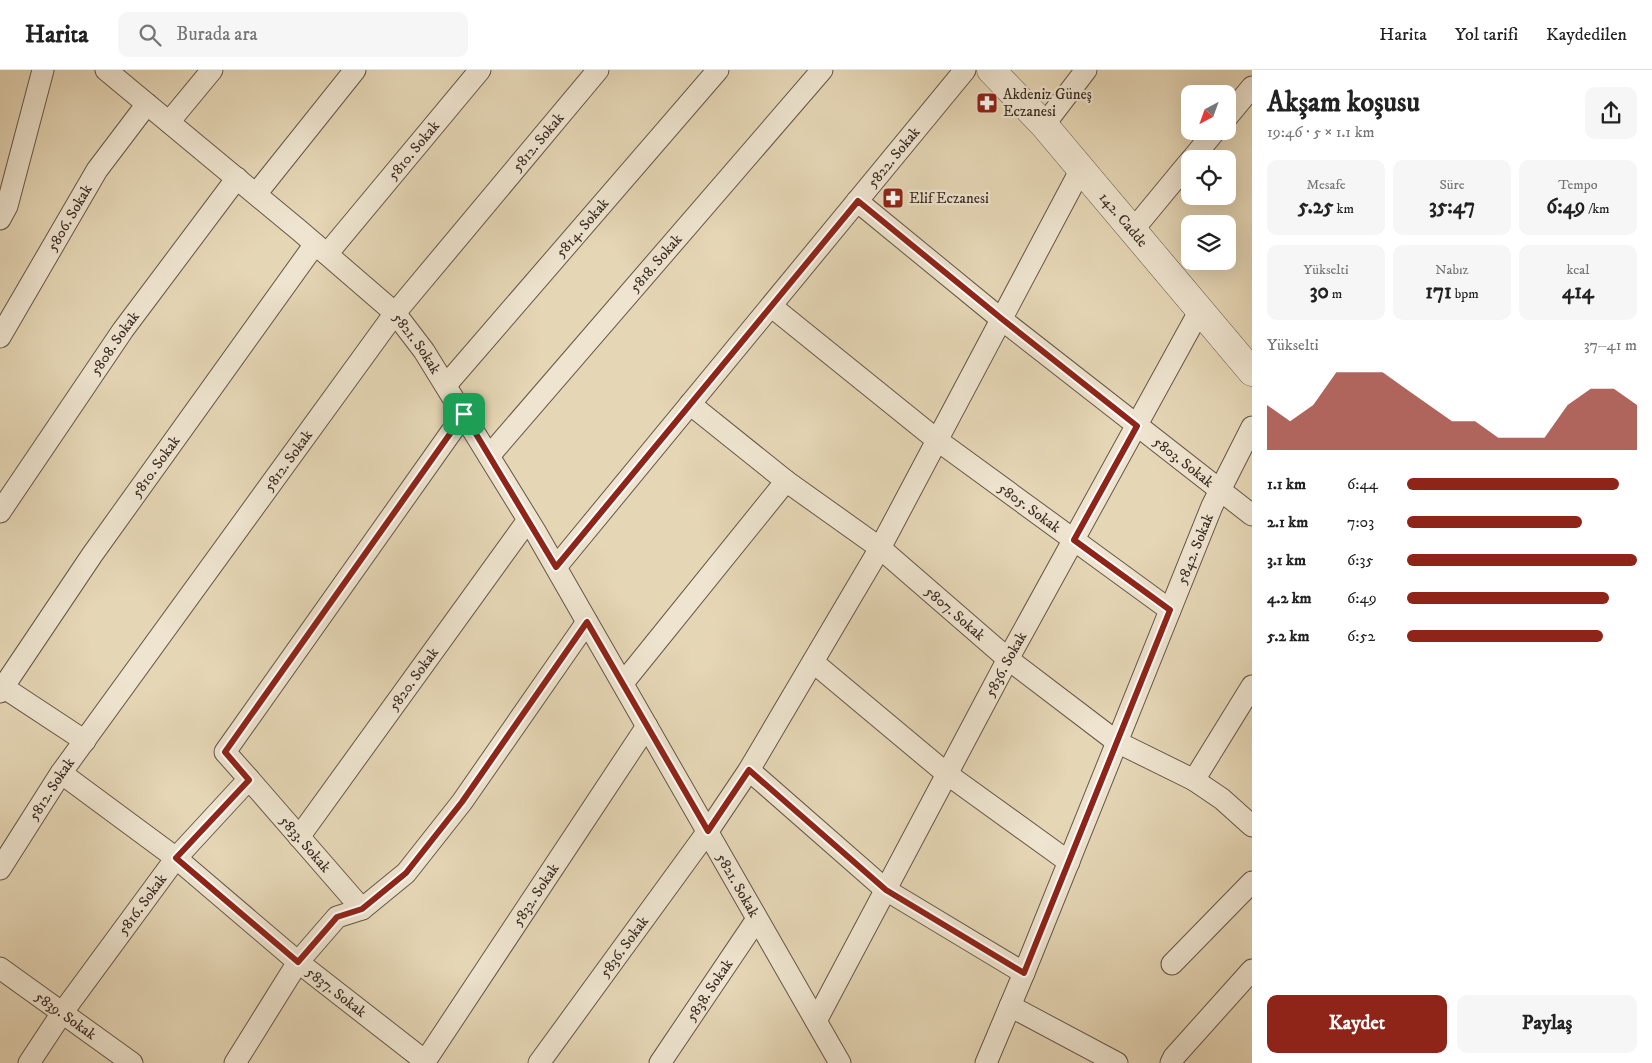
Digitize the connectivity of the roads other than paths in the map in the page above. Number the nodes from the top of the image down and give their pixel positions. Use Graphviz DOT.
graph roads {
  1 [pos="43,70"];
  2 [pos="106,70"];
  3 [pos="212,70"];
  4 [pos="355,70"];
  5 [pos="480,70"];
  6 [pos="598,70"];
  7 [pos="718,70"];
  8 [pos="822,70"];
  9 [pos="965,70"];
  10 [pos="991,70"];
  11 [pos="1086,70"];
  12 [pos="1252,87"];
  13 [pos="147,104"];
  14 [pos="1236,106"];
  15 [pos="169,122"];
  16 [pos="1044,125"];
  17 [pos="1208,140"];
  18 [pos="1199,150"];
  19 [pos="1081,170"];
  20 [pos="1181,172"];
  21 [pos="236,178"];
  22 [pos="256,194"];
  23 [pos="858,201"];
  24 [pos="0,219"];
  25 [pos="1132,230"];
  26 [pos="321,249"];
  27 [pos="771,306"];
  28 [pos="1200,310"];
  29 [pos="395,313"];
  30 [pos="1002,319"];
  31 [pos="0,338"];
  32 [pos="1250,365"];
  33 [pos="446,385"];
  34 [pos="690,404"];
  35 [pos="464,414"];
  36 [pos="1137,426"];
  37 [pos="1252,427"];
  38 [pos="937,440"];
  39 [pos="489,456"];
  40 [pos="786,481"];
  41 [pos="1220,490"];
  42 [pos="0,512"];
  43 [pos="1252,515"];
  44 [pos="528,520"];
  45 [pos="1074,540"];
  46 [pos="880,548"];
  47 [pos="556,567"];
  48 [pos="1170,610"];
  49 [pos="587,622"];
  50 [pos="1008,659"];
  51 [pos="812,662"];
  52 [pos="623,683"];
  53 [pos="1252,686"];
  54 [pos="1,688"];
  55 [pos="647,726"];
  56 [pos="84,741"];
  57 [pos="1117,742"];
  58 [pos="749,770"];
  59 [pos="61,773"];
  60 [pos="947,774"];
  61 [pos="249,780"];
  62 [pos="1194,780"];
  63 [pos="1250,819"];
  64 [pos="708,831"];
  65 [pos="299,837"];
  66 [pos="176,858"];
  67 [pos="1069,862"];
  68 [pos="0,869"];
  69 [pos="1252,882"];
  70 [pos="886,890"];
  71 [pos="362,909"];
  72 [pos="758,919"];
  73 [pos="298,962"];
  74 [pos="1172,964"];
  75 [pos="0,968"];
  76 [pos="1252,970"];
  77 [pos="1024,973"];
  78 [pos="1010,1006"];
  79 [pos="62,1012"];
  80 [pos="816,1021"];
  81 [pos="1175,1061"];
  82 [pos="424,1062"];
  83 [pos="838,1062"];
  84 [pos="29,1063"];
  85 [pos="132,1063"];
  86 [pos="235,1063"];
  87 [pos="538,1063"];
  88 [pos="660,1063"];
  89 [pos="986,1063"];
  90 [pos="1117,1063"];
  1 -- 24 [label="street"];
  2 -- 13 [label="street, 5821. Sokak"];
  3 -- 15 [label="street"];
  4 -- 22 [label="street"];
  5 -- 26 [label="street, 5810. Sokak"];
  6 -- 29 [label="street, 5812. Sokak"];
  7 -- 33 [label="street, 5814. Sokak"];
  8 -- 39 [label="street, 5818. Sokak"];
  9 -- 23 [label="street, 5822. Sokak"];
  10 -- 16 [label="street, 142. Cadde"];
  11 -- 16 [label="street"];
  12 -- 14 [label="street"];
  13 -- 15 [label="street, 5821. Sokak"];
  13 -- 31 [label="street, 5806. Sokak"];
  15 -- 21 [label="street, 5821. Sokak"];
  16 -- 19 [label="street, 142. Cadde"];
  17 -- 18 [label="street"];
  19 -- 25 [label="street, 142. Cadde"];
  19 -- 30 [label="street, 5836. Sokak"];
  20 -- 25 [label="street"];
  21 -- 22 [label="street, 5821. Sokak"];
  21 -- 42 [label="street, 5808. Sokak"];
  22 -- 26 [label="street, 5821. Sokak"];
  23 -- 27 [label="street, 5822. Sokak"];
  23 -- 30 [label="street, 5803. Sokak"];
  25 -- 28 [label="street, 142. Cadde"];
  26 -- 29 [label="street, 5821. Sokak"];
  26 -- 54 [label="street, 5810. Sokak"];
  27 -- 34 [label="street, 5822. Sokak"];
  27 -- 38 [label="street, 5805. Sokak"];
  28 -- 32 [label="street, 142. Cadde"];
  28 -- 36 [label="street, 5836. Sokak"];
  29 -- 33 [label="street, 5821. Sokak"];
  29 -- 56 [label="street, 5812. Sokak"];
  30 -- 36 [label="street, 5803. Sokak"];
  30 -- 38 [label="street, 5836. Sokak"];
  33 -- 35 [label="street, 5821. Sokak"];
  34 -- 40 [label="street, 5807. Sokak"];
  34 -- 47 [label="street, 5822. Sokak"];
  35 -- 39 [label="street, 5821. Sokak"];
  35 -- 61 [label="street"];
  36 -- 41 [label="street, 5803. Sokak"];
  36 -- 45 [label="street, 5836. Sokak"];
  37 -- 41 [label="street, 5842. Sokak"];
  38 -- 45 [label="street, 5805. Sokak"];
  38 -- 46 [label="street, 5836. Sokak"];
  39 -- 44 [label="street, 5821. Sokak"];
  40 -- 46 [label="street, 5807. Sokak"];
  40 -- 52 [label="street"];
  41 -- 43 [label="street, 5803. Sokak"];
  41 -- 48 [label="street, 5842. Sokak"];
  44 -- 47 [label="street, 5821. Sokak"];
  44 -- 65 [label="street, 5820. Sokak"];
  45 -- 48 [label="street, 5805. Sokak"];
  45 -- 50 [label="street, 5836. Sokak"];
  46 -- 50 [label="street, 5807. Sokak"];
  46 -- 51 [label="street, 5836. Sokak"];
  47 -- 49 [label="street, 5821. Sokak"];
  48 -- 57 [label="street, 5842. Sokak"];
  49 -- 52 [label="street, 5821. Sokak"];
  49 -- 71 [label="street"];
  50 -- 57 [label="street, 5807. Sokak"];
  50 -- 60 [label="street, 5836. Sokak"];
  51 -- 58 [label="street, 5836. Sokak"];
  51 -- 60 [label="street"];
  52 -- 55 [label="street, 5821. Sokak"];
  53 -- 62 [label="street"];
  54 -- 56 [label="street"];
  55 -- 64 [label="street, 5821. Sokak"];
  55 -- 82 [label="street, 5832. Sokak"];
  56 -- 59 [label="street, 5812. Sokak"];
  57 -- 62 [label="street, 5807. Sokak"];
  57 -- 67 [label="street, 5842. Sokak"];
  58 -- 64 [label="street, 5836. Sokak"];
  58 -- 70 [label="street"];
  59 -- 66 [label="street, 5837. Sokak"];
  59 -- 68 [label="street, 5812. Sokak"];
  60 -- 67 [label="street"];
  60 -- 70 [label="street, 5836. Sokak"];
  61 -- 65 [label="street, 5833. Sokak"];
  61 -- 66 [label="street, 5816. Sokak"];
  62 -- 63 [label="street, 5807. Sokak"];
  64 -- 72 [label="street, 5821. Sokak"];
  64 -- 87 [label="street, 5836. Sokak"];
  65 -- 71 [label="street, 5833. Sokak"];
  66 -- 73 [label="street, 5837. Sokak"];
  66 -- 79 [label="street, 5816. Sokak"];
  67 -- 77 [label="street, 5842. Sokak"];
  69 -- 74 [label="street"];
  70 -- 77 [label="street"];
  70 -- 80 [label="street, 5836. Sokak"];
  71 -- 73 [label="street"];
  72 -- 80 [label="street, 5821. Sokak"];
  72 -- 88 [label="street, 5838. Sokak"];
  73 -- 82 [label="street, 5837. Sokak"];
  73 -- 86 [label="street"];
  75 -- 79 [label="street, 5839. Sokak"];
  76 -- 81 [label="street"];
  77 -- 78 [label="street, 5842. Sokak"];
  78 -- 89 [label="street, 5842. Sokak"];
  78 -- 90 [label="street"];
  79 -- 84 [label="street, 5816. Sokak"];
  79 -- 85 [label="street, 5839. Sokak"];
  80 -- 83 [label="street, 5821. Sokak"];
}
